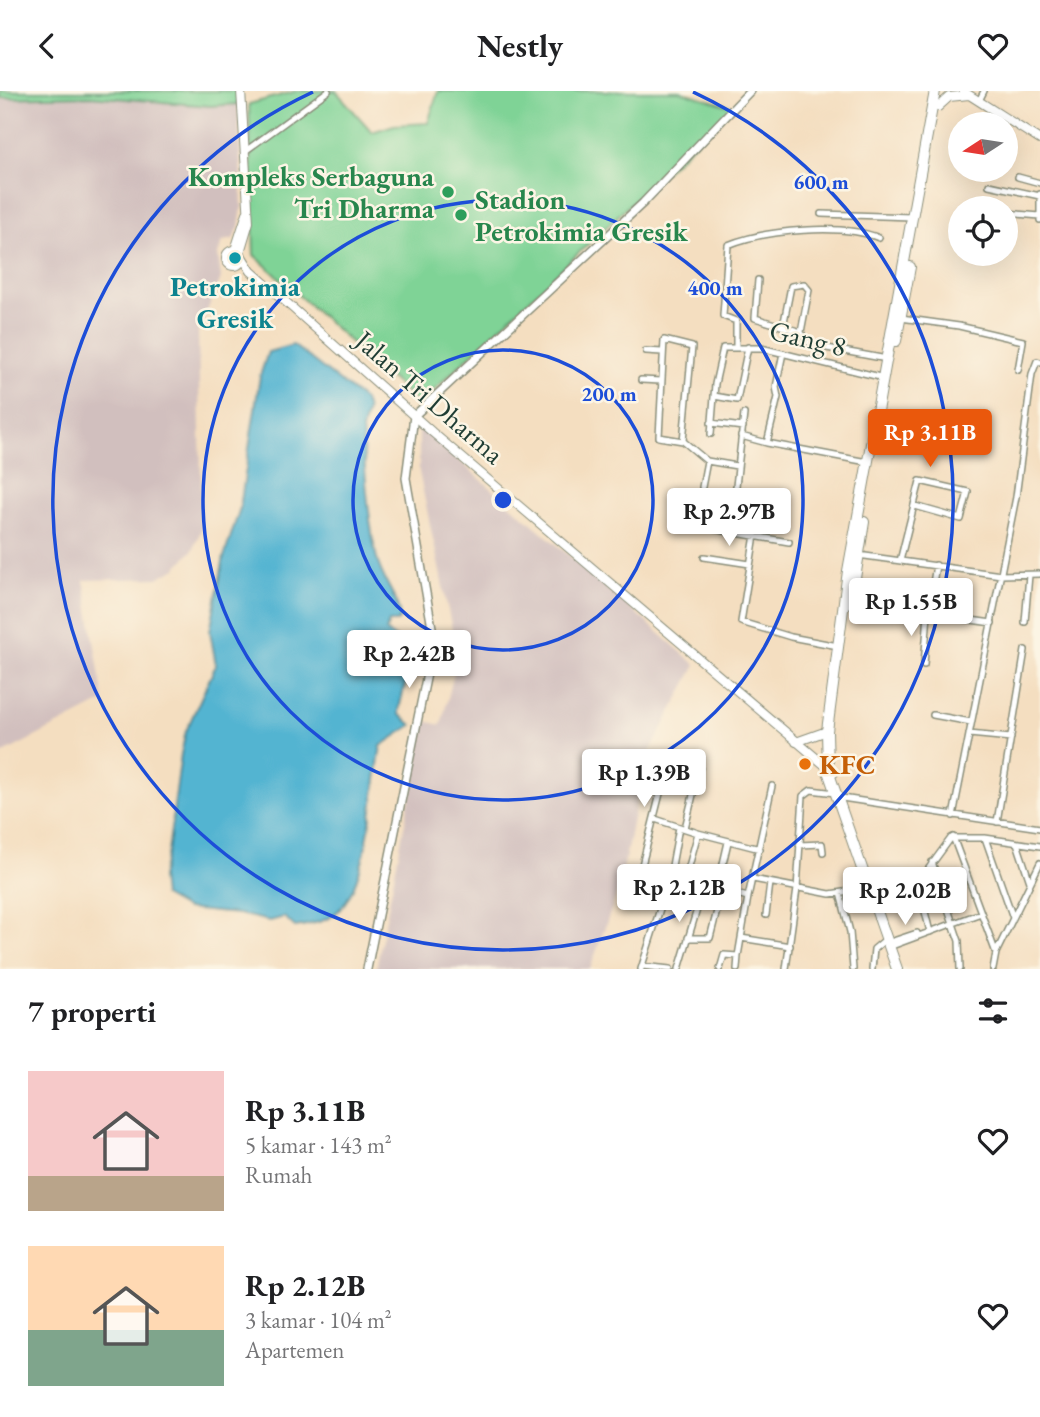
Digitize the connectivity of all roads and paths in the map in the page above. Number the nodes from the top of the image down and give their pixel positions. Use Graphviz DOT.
graph roads {
  1 [pos="328,91"];
  2 [pos="750,91"];
  3 [pos="935,91"];
  4 [pos="941,91"];
  5 [pos="984,91"];
  6 [pos="966,93"];
  7 [pos="241,94"];
  8 [pos="979,101"];
  9 [pos="938,107"];
  10 [pos="1039,138"];
  11 [pos="244,152"];
  12 [pos="1018,177"];
  13 [pos="1040,183"];
  14 [pos="989,185"];
  15 [pos="1040,195"];
  16 [pos="821,215"];
  17 [pos="1018,215"];
  18 [pos="913,217"];
  19 [pos="1040,218"];
  20 [pos="879,237"];
  21 [pos="239,252"];
  22 [pos="235,265"];
  23 [pos="251,271"];
  24 [pos="758,280"];
  25 [pos="901,318"];
  26 [pos="783,327"];
  27 [pos="801,332"];
  28 [pos="736,346"];
  29 [pos="748,347"];
  30 [pos="646,351"];
  31 [pos="662,352"];
  32 [pos="783,353"];
  33 [pos="890,359"];
  34 [pos="1040,362"];
  35 [pos="1018,370"];
  36 [pos="884,378"];
  37 [pos="641,380"];
  38 [pos="661,381"];
  39 [pos="713,396"];
  40 [pos="744,414"];
  41 [pos="883,415"];
  42 [pos="414,416"];
  43 [pos="711,423"];
  44 [pos="743,427"];
  45 [pos="949,429"];
  46 [pos="711,434"];
  47 [pos="741,436"];
  48 [pos="683,441"];
  49 [pos="767,443"];
  50 [pos="707,461"];
  51 [pos="869,462"];
  52 [pos="737,466"];
  53 [pos="702,487"];
  54 [pos="711,506"];
  55 [pos="915,506"];
  56 [pos="759,510"];
  57 [pos="713,529"];
  58 [pos="754,536"];
  59 [pos="789,542"];
  60 [pos="858,555"];
  61 [pos="704,557"];
  62 [pos="900,561"];
  63 [pos="750,564"];
  64 [pos="936,565"];
  65 [pos="1040,574"];
  66 [pos="1001,575"];
  67 [pos="1029,575"];
  68 [pos="928,614"];
  69 [pos="1025,622"];
  70 [pos="992,623"];
  71 [pos="838,646"];
  72 [pos="1026,650"];
  73 [pos="924,665"];
  74 [pos="933,715"];
  75 [pos="971,722"];
  76 [pos="830,730"];
  77 [pos="969,734"];
  78 [pos="1011,737"];
  79 [pos="796,742"];
  80 [pos="669,758"];
  81 [pos="699,766"];
  82 [pos="831,772"];
  83 [pos="772,786"];
  84 [pos="839,796"];
  85 [pos="953,816"];
  86 [pos="655,819"];
  87 [pos="997,823"];
  88 [pos="682,827"];
  89 [pos="1040,828"];
  90 [pos="698,833"];
  91 [pos="953,837"];
  92 [pos="985,838"];
  93 [pos="728,842"];
  94 [pos="1017,843"];
  95 [pos="799,845"];
  96 [pos="1040,846"];
  97 [pos="760,849"];
  98 [pos="824,852"];
  99 [pos="932,862"];
  100 [pos="1040,863"];
  101 [pos="642,865"];
  102 [pos="670,877"];
  103 [pos="753,879"];
  104 [pos="685,881"];
  105 [pos="1030,882"];
  106 [pos="770,883"];
  107 [pos="704,886"];
  108 [pos="869,888"];
  109 [pos="797,889"];
  110 [pos="719,890"];
  111 [pos="840,893"];
  112 [pos="748,898"];
  113 [pos="981,913"];
  114 [pos="765,915"];
  115 [pos="1013,918"];
  116 [pos="953,923"];
  117 [pos="931,930"];
  118 [pos="688,938"];
  119 [pos="741,938"];
  120 [pos="890,943"];
  121 [pos="790,946"];
  122 [pos="996,953"];
  123 [pos="738,956"];
  124 [pos="641,968"];
  125 [pos="367,969"];
  126 [pos="670,969"];
  127 [pos="679,969"];
  128 [pos="720,969"];
  129 [pos="738,969"];
  130 [pos="786,969"];
  131 [pos="853,969"];
  132 [pos="872,969"];
  133 [pos="900,969"];
  134 [pos="960,969"];
  135 [pos="993,969"];
  1 -- 11 [label="street"];
  2 -- 42 [label="street"];
  3 -- 18 [label="highway"];
  4 -- 9 [label="highway"];
  5 -- 8 [label="street"];
  6 -- 8 [label="main road"];
  6 -- 9 [label="main road"];
  7 -- 11 [label="main road"];
  8 -- 10 [label="main road"];
  9 -- 25 [label="highway"];
  11 -- 21 [label="main road"];
  12 -- 13 [label="street"];
  14 -- 15 [label="street"];
  15 -- 19 [label="street"];
  16 -- 18 [label="street"];
  17 -- 19 [label="street"];
  18 -- 33 [label="highway"];
  20 -- 28 [label="street"];
  21 -- 22 [label="main road"];
  21 -- 22 [label="main road"];
  21 -- 23 [label="main road, Jalan Tri Dharma"];
  22 -- 23 [label="main road, Jalan Tri Dharma"];
  23 -- 42 [label="main road, Jalan Tri Dharma"];
  24 -- 26 [label="street"];
  25 -- 33 [label="highway"];
  25 -- 35 [label="street"];
  26 -- 27 [label="street"];
  26 -- 27 [label="street"];
  27 -- 33 [label="street"];
  28 -- 29 [label="street, Gang 8"];
  28 -- 39 [label="street, Gang 8"];
  29 -- 32 [label="street, Gang 8"];
  29 -- 39 [label="street"];
  30 -- 31 [label="street"];
  31 -- 38 [label="street"];
  31 -- 48 [label="street"];
  32 -- 36 [label="street, Gang 8"];
  32 -- 49 [label="street"];
  33 -- 36 [label="highway"];
  33 -- 41 [label="highway"];
  34 -- 66 [label="street"];
  36 -- 51 [label="highway"];
  37 -- 38 [label="street"];
  38 -- 48 [label="street"];
  39 -- 43 [label="street"];
  40 -- 44 [label="street"];
  41 -- 45 [label="street"];
  41 -- 60 [label="highway"];
  42 -- 79 [label="main road, Jalan Tri Dharma"];
  42 -- 125 [label="street"];
  43 -- 44 [label="street"];
  43 -- 46 [label="street"];
  44 -- 47 [label="street"];
  47 -- 49 [label="street"];
  47 -- 52 [label="street"];
  48 -- 50 [label="street"];
  49 -- 51 [label="street"];
  50 -- 52 [label="street"];
  50 -- 53 [label="street"];
  51 -- 71 [label="highway"];
  52 -- 54 [label="street"];
  55 -- 55 [label="street"];
  55 -- 62 [label="street"];
  56 -- 58 [label="street"];
  57 -- 58 [label="street"];
  58 -- 59 [label="street"];
  58 -- 63 [label="street"];
  60 -- 62 [label="street"];
  60 -- 76 [label="highway"];
  61 -- 63 [label="street"];
  62 -- 64 [label="street"];
  63 -- 71 [label="street"];
  64 -- 66 [label="street"];
  64 -- 68 [label="street"];
  65 -- 67 [label="street"];
  66 -- 67 [label="street"];
  66 -- 70 [label="street"];
  67 -- 69 [label="street"];
  68 -- 70 [label="street"];
  68 -- 73 [label="street"];
  70 -- 75 [label="street"];
  71 -- 76 [label="highway"];
  72 -- 78 [label="street"];
  74 -- 75 [label="street"];
  75 -- 77 [label="street"];
  76 -- 79 [label="main road"];
  76 -- 82 [label="highway"];
  77 -- 78 [label="street"];
  77 -- 85 [label="street"];
  78 -- 87 [label="street"];
  79 -- 82 [label="main road, Jalan Tri Dharma"];
  80 -- 86 [label="street"];
  81 -- 88 [label="street"];
  82 -- 84 [label="highway"];
  83 -- 97 [label="street"];
  84 -- 85 [label="street"];
  84 -- 95 [label="street"];
  84 -- 108 [label="highway"];
  84 -- 120 [label="highway"];
  85 -- 87 [label="street"];
  86 -- 88 [label="street"];
  86 -- 101 [label="street"];
  87 -- 89 [label="street"];
  88 -- 90 [label="street"];
  88 -- 102 [label="street"];
  90 -- 93 [label="street"];
  90 -- 104 [label="street"];
  91 -- 92 [label="street"];
  91 -- 99 [label="street"];
  91 -- 113 [label="street"];
  92 -- 94 [label="street"];
  92 -- 115 [label="street"];
  93 -- 97 [label="street"];
  93 -- 110 [label="street"];
  94 -- 96 [label="street"];
  94 -- 105 [label="street"];
  95 -- 98 [label="street"];
  95 -- 109 [label="street"];
  97 -- 103 [label="street"];
  99 -- 116 [label="street"];
  99 -- 117 [label="street"];
  100 -- 105 [label="street"];
  102 -- 104 [label="street"];
  102 -- 124 [label="street"];
  103 -- 106 [label="street"];
  103 -- 112 [label="street"];
  104 -- 107 [label="street"];
  105 -- 115 [label="street"];
  106 -- 109 [label="street"];
  106 -- 114 [label="street"];
  107 -- 110 [label="street"];
  107 -- 118 [label="street"];
  108 -- 111 [label="street"];
  108 -- 120 [label="highway"];
  109 -- 111 [label="street"];
  109 -- 121 [label="street"];
  110 -- 112 [label="street"];
  110 -- 118 [label="street"];
  111 -- 131 [label="street"];
  112 -- 119 [label="street"];
  113 -- 116 [label="street"];
  113 -- 122 [label="street"];
  115 -- 122 [label="street"];
  116 -- 117 [label="street"];
  116 -- 134 [label="street"];
  117 -- 120 [label="street"];
  118 -- 127 [label="street"];
  119 -- 121 [label="street"];
  119 -- 123 [label="street"];
  120 -- 132 [label="street"];
  120 -- 133 [label="highway"];
  121 -- 130 [label="street"];
  122 -- 135 [label="street"];
  123 -- 128 [label="street"];
  123 -- 129 [label="street"];
  124 -- 126 [label="street"];
}
